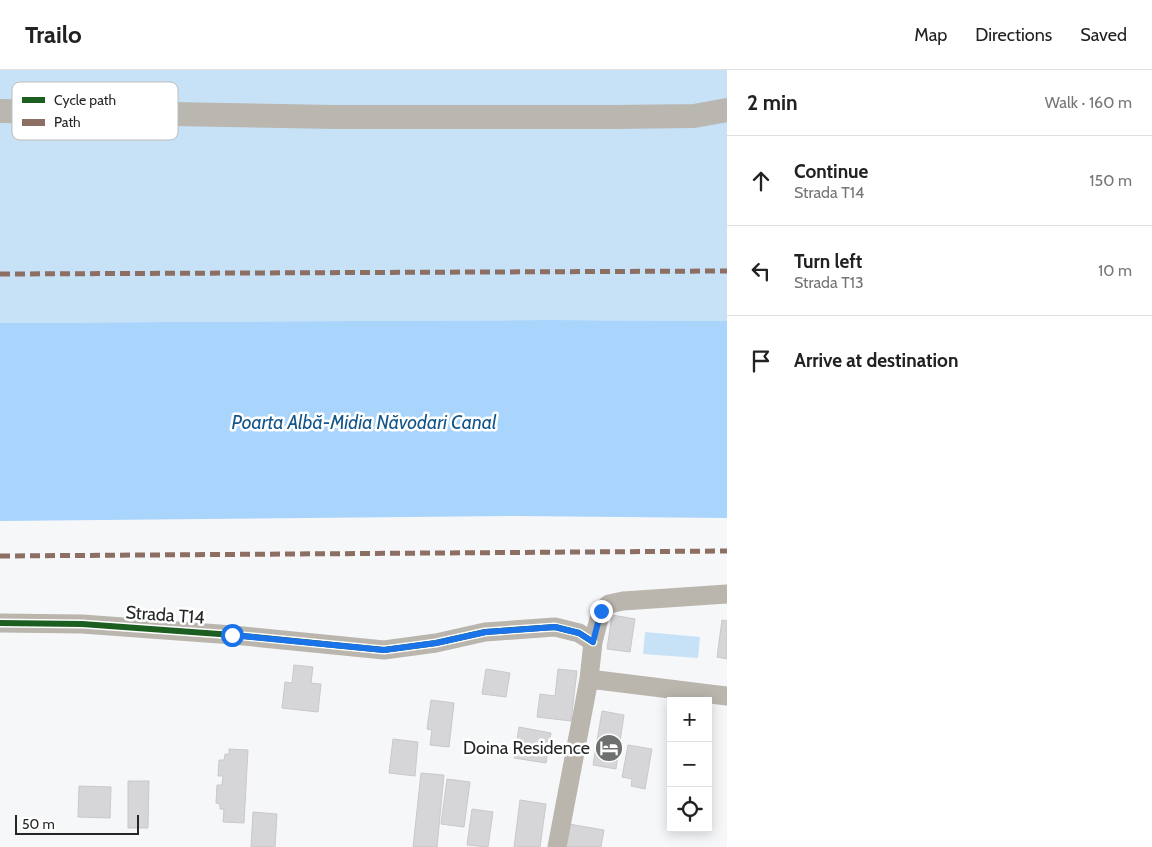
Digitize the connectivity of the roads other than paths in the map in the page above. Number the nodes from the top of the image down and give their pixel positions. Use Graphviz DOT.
graph roads {
  1 [pos="727,110"];
  2 [pos="178,114"];
  3 [pos="694,116"];
  4 [pos="727,122"];
  5 [pos="727,594"];
  6 [pos="0,623"];
  7 [pos="593,642"];
  8 [pos="589,679"];
  9 [pos="727,696"];
  10 [pos="558,847"];
  1 -- 3 [label="main road"];
  2 -- 3 [label="main road"];
  3 -- 4 [label="main road"];
  5 -- 7 [label="street"];
  6 -- 7 [label="street, Strada T14"];
  7 -- 8 [label="street"];
  8 -- 9 [label="street"];
  8 -- 10 [label="street"];
}
